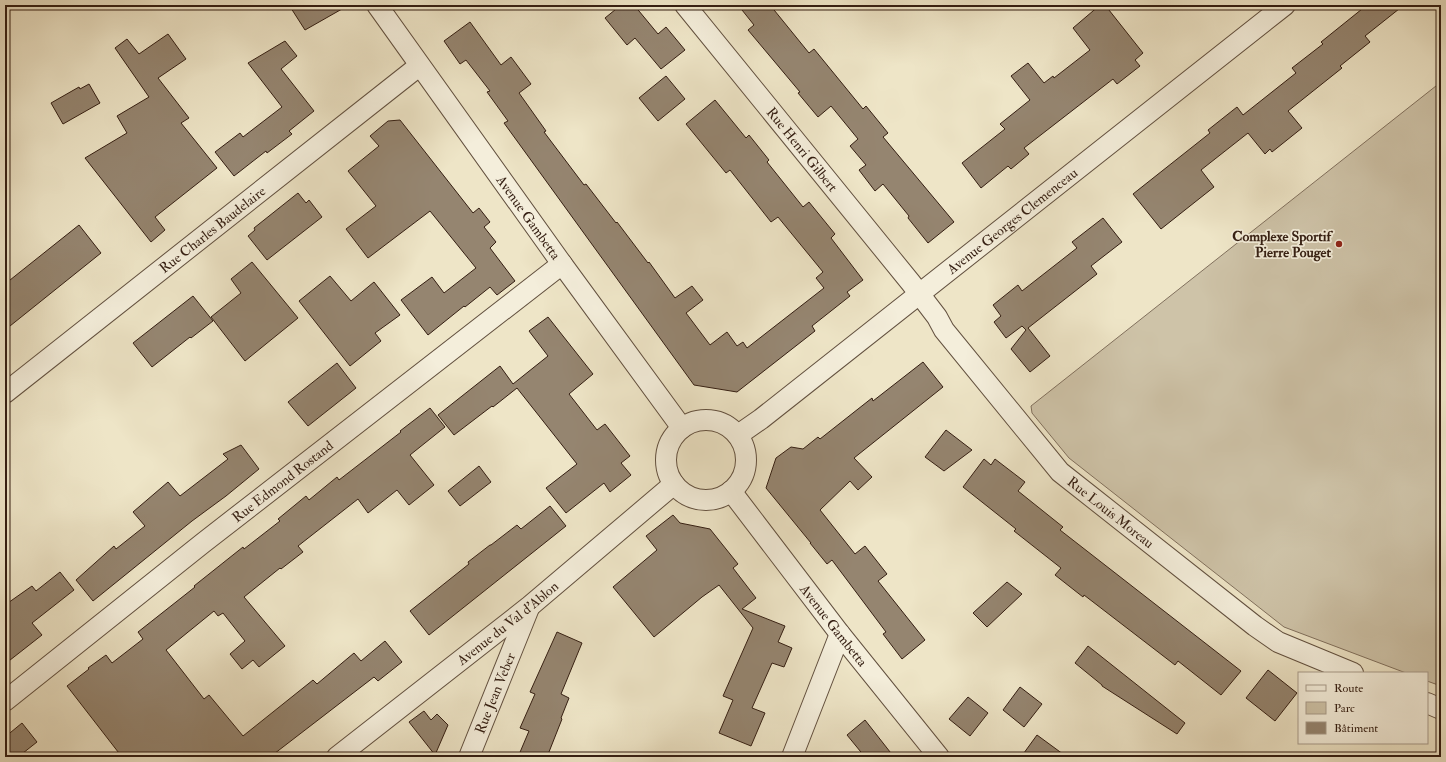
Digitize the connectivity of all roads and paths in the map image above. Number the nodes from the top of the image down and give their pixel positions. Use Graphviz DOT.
graph roads {
  1 [pos="377,5"];
  2 [pos="685,5"];
  3 [pos="1285,5"];
  4 [pos="419,66"];
  5 [pos="562,264"];
  6 [pos="919,293"];
  7 [pos="5,393"];
  8 [pos="682,428"];
  9 [pos="738,435"];
  10 [pos="674,484"];
  11 [pos="731,491"];
  12 [pos="530,606"];
  13 [pos="840,634"];
  14 [pos="1351,672"];
  15 [pos="5,701"];
  16 [pos="1428,703"];
  17 [pos="1441,709"];
  18 [pos="337,757"];
  19 [pos="469,757"];
  20 [pos="792,757"];
  21 [pos="940,757"];
  1 -- 4 [label="street, Avenue Gambetta"];
  2 -- 6 [label="street, Rue Henri Gilbert"];
  3 -- 6 [label="street, Avenue Georges Clemenceau"];
  4 -- 5 [label="street, Avenue Gambetta"];
  4 -- 7 [label="street, Rue Charles Baudelaire"];
  5 -- 8 [label="street, Avenue Gambetta"];
  5 -- 15 [label="street, Rue Edmond Rostand"];
  6 -- 9 [label="street, Avenue Georges Clemenceau"];
  6 -- 14 [label="street, Rue Louis Moreau"];
  8 -- 9 [label="street"];
  8 -- 10 [label="street"];
  9 -- 11 [label="street"];
  10 -- 11 [label="street"];
  10 -- 12 [label="street, Avenue du Val d'Ablon"];
  11 -- 13 [label="street, Avenue Gambetta"];
  12 -- 18 [label="street, Avenue du Val d'Ablon"];
  12 -- 19 [label="street, Rue Jean Veber"];
  13 -- 20 [label="street"];
  13 -- 21 [label="street, Avenue Gambetta"];
  16 -- 17 [label="street"];
}
